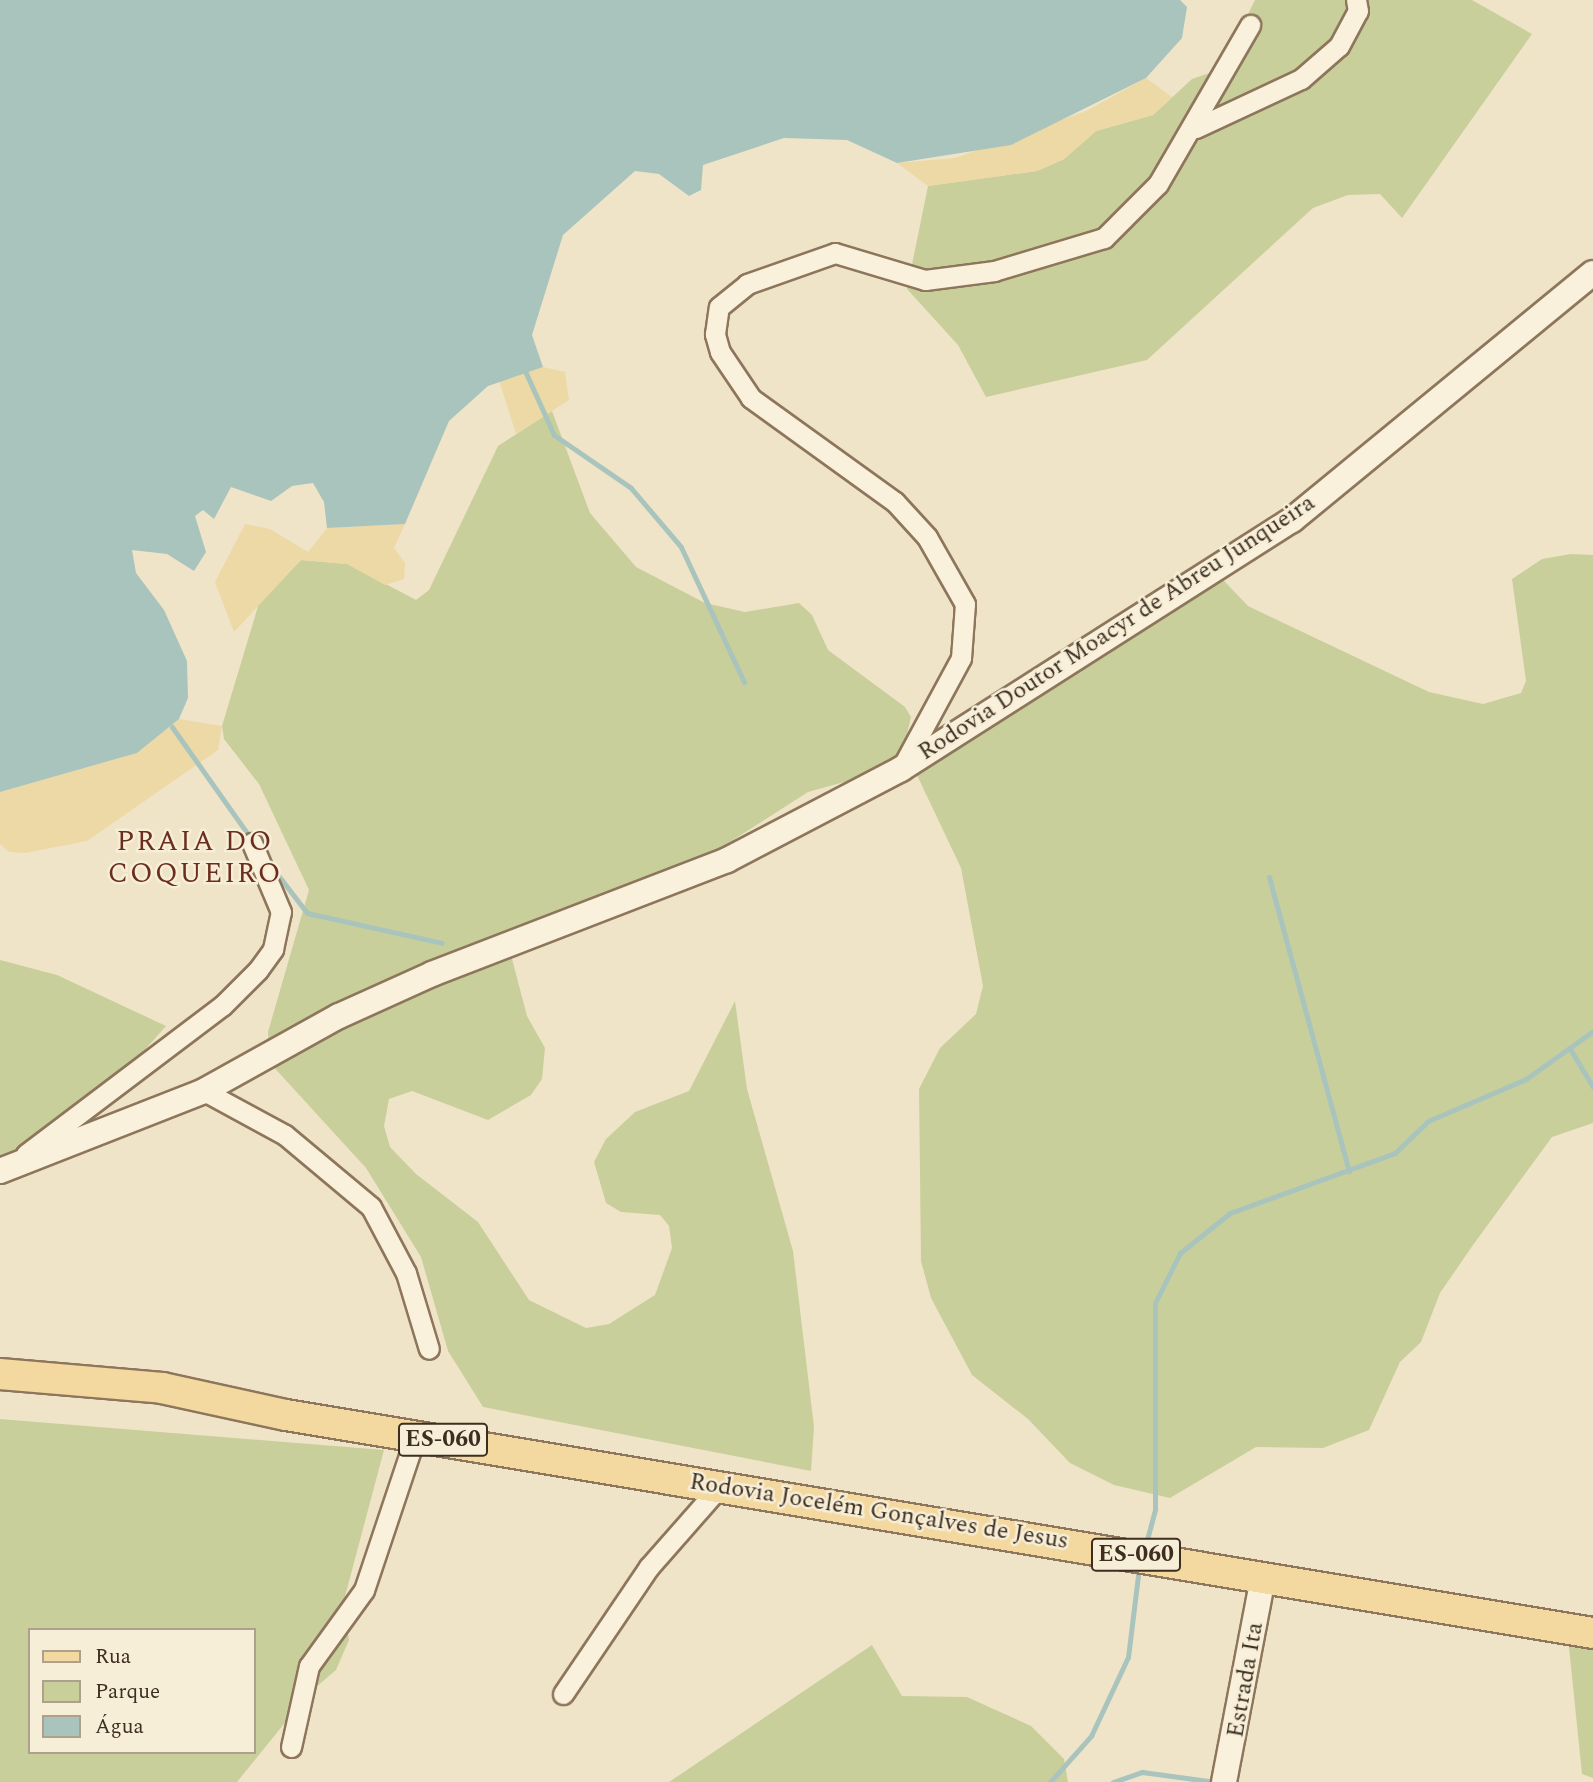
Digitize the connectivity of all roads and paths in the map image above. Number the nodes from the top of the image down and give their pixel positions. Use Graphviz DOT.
graph roads {
  1 [pos="1356,0"];
  2 [pos="1250,25"];
  3 [pos="1196,128"];
  4 [pos="1593,274"];
  5 [pos="901,769"];
  6 [pos="252,843"];
  7 [pos="204,1091"];
  8 [pos="3,1171"];
  9 [pos="429,1349"];
  10 [pos="0,1374"];
  11 [pos="0,1393"];
  12 [pos="206,1401"];
  13 [pos="416,1435"];
  14 [pos="721,1485"];
  15 [pos="1263,1578"];
  16 [pos="1593,1633"];
  17 [pos="563,1694"];
  18 [pos="291,1747"];
  19 [pos="1224,1782"];
  1 -- 3 [label="street"];
  2 -- 3 [label="street"];
  3 -- 5 [label="street"];
  4 -- 5 [label="street, Rodovia Doutor Moacyr de Abreu Junqueira"];
  5 -- 7 [label="street, Rodovia Doutor Moacyr de Abreu Junqueira"];
  6 -- 8 [label="street"];
  7 -- 8 [label="street, Rodovia Doutor Moacyr de Abreu Junqueira"];
  7 -- 9 [label="street"];
  10 -- 12 [label="main road, Rodovia Jocelém Gonçalves de Jesus / ES-060"];
  11 -- 12 [label="main road, Rodovia Jocelém Gonçalves de Jesus / ES-060"];
  12 -- 13 [label="main road, Rodovia Jocelém Gonçalves de Jesus / ES-060"];
  13 -- 14 [label="main road, Rodovia Jocelém Gonçalves de Jesus / ES-060"];
  13 -- 18 [label="street"];
  14 -- 15 [label="main road, Rodovia Jocelém Gonçalves de Jesus / ES-060"];
  14 -- 17 [label="street"];
  15 -- 16 [label="main road, Rodovia Jocelém Gonçalves de Jesus / ES-060"];
  15 -- 19 [label="street, Estrada Ita"];
}
